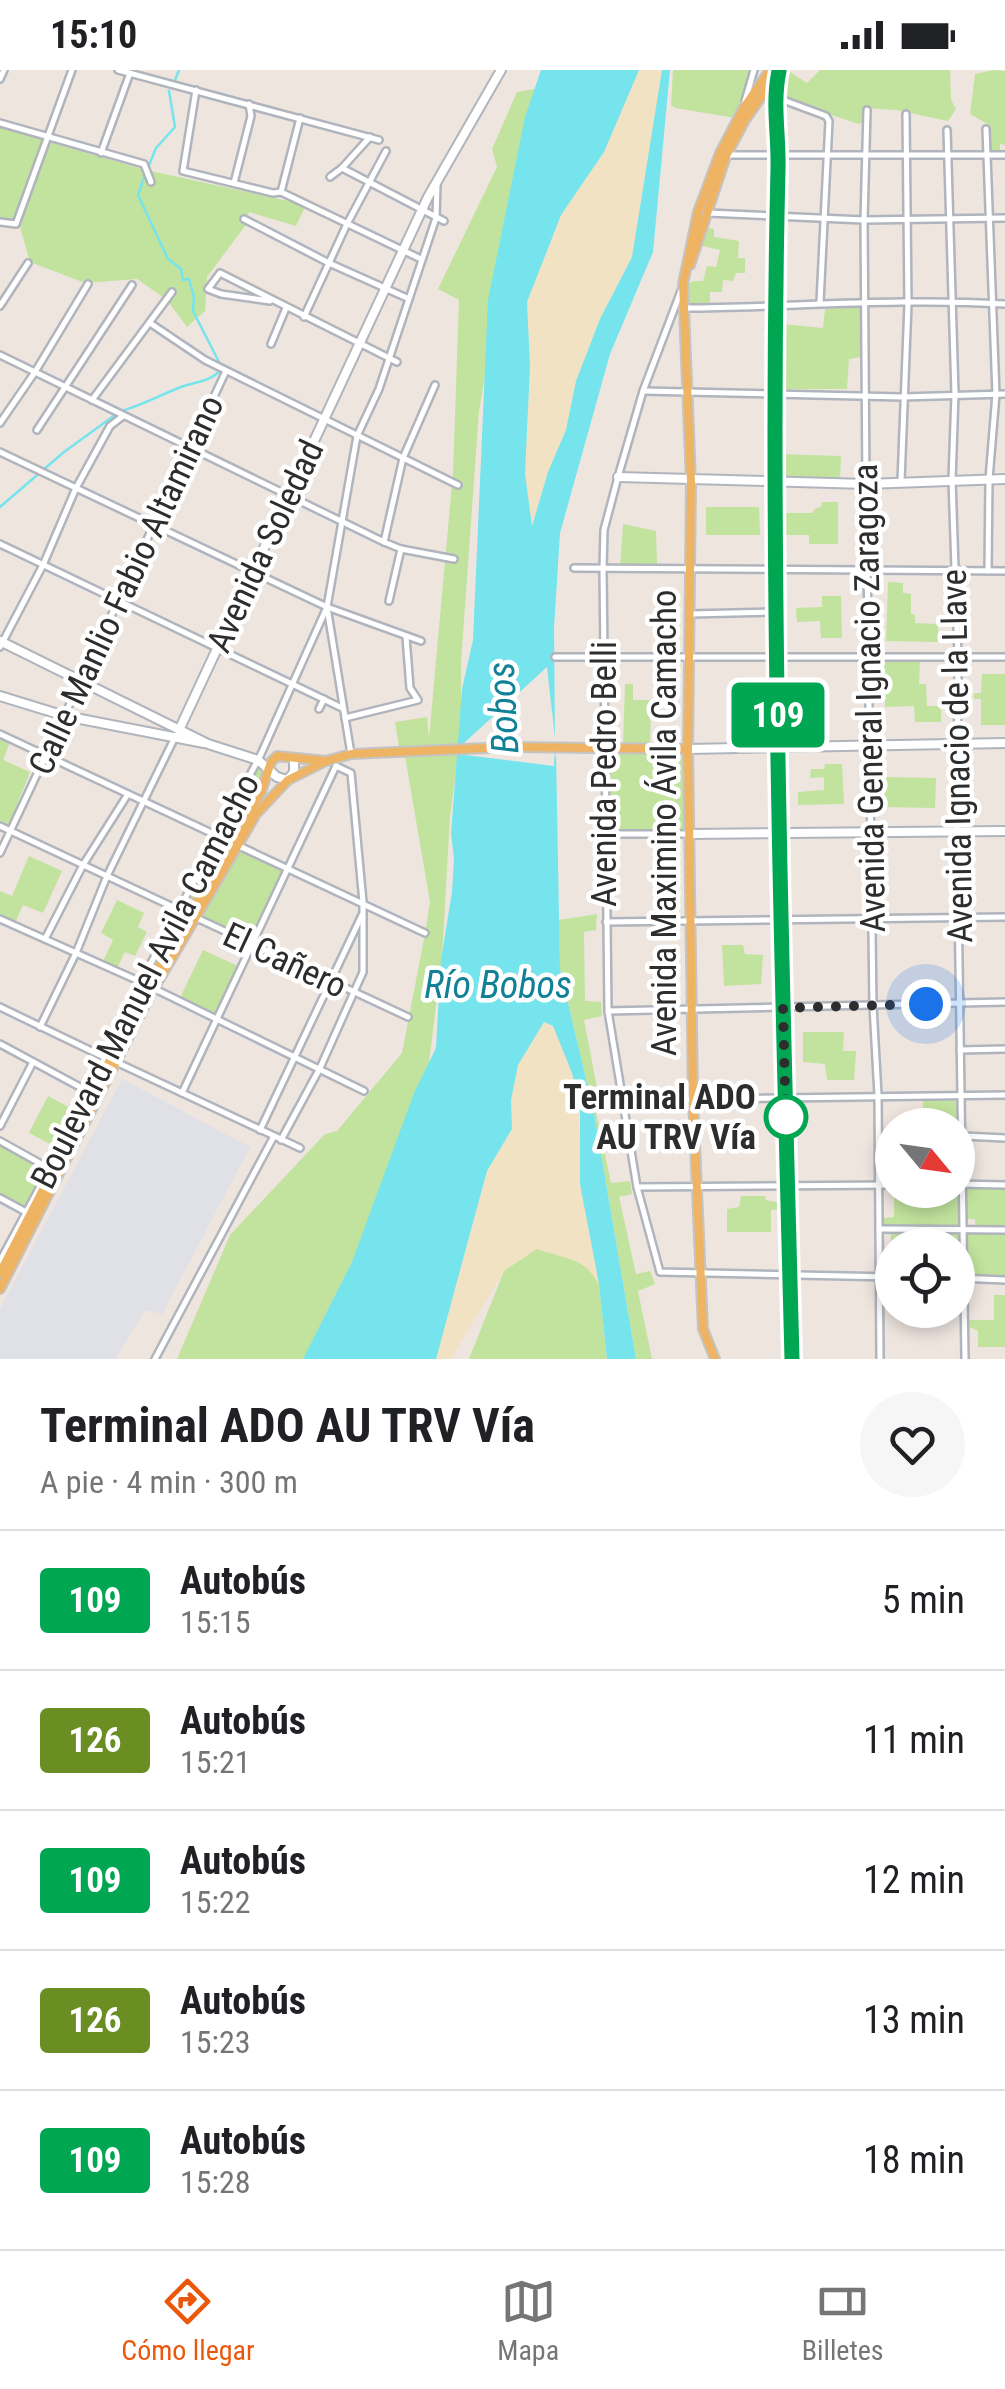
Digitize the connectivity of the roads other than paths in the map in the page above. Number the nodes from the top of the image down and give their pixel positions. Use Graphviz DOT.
graph roads {
  1 [pos="4,70"];
  2 [pos="72,70"];
  3 [pos="118,70"];
  4 [pos="500,70"];
  5 [pos="754,70"];
  6 [pos="770,70"];
  7 [pos="780,70"];
  8 [pos="130,73"];
  9 [pos="0,79"];
  10 [pos="196,90"];
  11 [pos="774,96"];
  12 [pos="249,104"];
  13 [pos="743,109"];
  14 [pos="868,110"];
  15 [pos="906,114"];
  16 [pos="300,118"];
  17 [pos="745,120"];
  18 [pos="0,122"];
  19 [pos="336,128"];
  20 [pos="986,129"];
  21 [pos="947,130"];
  22 [pos="370,137"];
  23 [pos="48,138"];
  24 [pos="334,138"];
  25 [pos="379,140"];
  26 [pos="386,151"];
  27 [pos="101,153"];
  28 [pos="779,154"];
  29 [pos="827,154"];
  30 [pos="947,154"];
  31 [pos="987,154"];
  32 [pos="907,155"];
  33 [pos="1005,155"];
  34 [pos="726,156"];
  35 [pos="865,156"];
  36 [pos="342,168"];
  37 [pos="330,177"];
  38 [pos="437,181"];
  39 [pos="152,182"];
  40 [pos="234,184"];
  41 [pos="368,184"];
  42 [pos="281,192"];
  43 [pos="422,211"];
  44 [pos="705,212"];
  45 [pos="777,215"];
  46 [pos="823,217"];
  47 [pos="988,217"];
  48 [pos="436,218"];
  49 [pos="949,218"];
  50 [pos="1005,218"];
  51 [pos="244,219"];
  52 [pos="864,220"];
  53 [pos="909,220"];
  54 [pos="444,221"];
  55 [pos="0,222"];
  56 [pos="346,224"];
  57 [pos="404,251"];
  58 [pos="421,259"];
  59 [pos="28,263"];
  60 [pos="328,264"];
  61 [pos="88,284"];
  62 [pos="684,284"];
  63 [pos="132,285"];
  64 [pos="386,291"];
  65 [pos="172,292"];
  66 [pos="407,298"];
  67 [pos="270,301"];
  68 [pos="820,302"];
  69 [pos="953,303"];
  70 [pos="994,303"];
  71 [pos="908,304"];
  72 [pos="1005,304"];
  73 [pos="864,305"];
  74 [pos="0,306"];
  75 [pos="774,307"];
  76 [pos="286,308"];
  77 [pos="686,308"];
  78 [pos="304,317"];
  79 [pos="150,323"];
  80 [pos="271,344"];
  81 [pos="360,344"];
  82 [pos="0,356"];
  83 [pos="390,358"];
  84 [pos="397,362"];
  85 [pos="226,371"];
  86 [pos="35,372"];
  87 [pos="435,385"];
  88 [pos="64,386"];
  89 [pos="643,390"];
  90 [pos="690,393"];
  91 [pos="866,394"];
  92 [pos="955,394"];
  93 [pos="996,394"];
  94 [pos="1005,394"];
  95 [pos="775,395"];
  96 [pos="902,397"];
  97 [pos="92,400"];
  98 [pos="123,416"];
  99 [pos="324,418"];
  100 [pos="0,423"];
  101 [pos="37,430"];
  102 [pos="357,436"];
  103 [pos="189,446"];
  104 [pos="0,452"];
  105 [pos="403,458"];
  106 [pos="618,477"];
  107 [pos="989,478"];
  108 [pos="1005,479"];
  109 [pos="952,480"];
  110 [pos="900,481"];
  111 [pos="691,482"];
  112 [pos="775,483"];
  113 [pos="866,484"];
  114 [pos="458,485"];
  115 [pos="76,488"];
  116 [pos="290,494"];
  117 [pos="342,521"];
  118 [pos="153,524"];
  119 [pos="384,542"];
  120 [pos="0,544"];
  121 [pos="401,549"];
  122 [pos="454,559"];
  123 [pos="42,565"];
  124 [pos="574,568"];
  125 [pos="602,568"];
  126 [pos="867,569"];
  127 [pos="690,570"];
  128 [pos="775,570"];
  129 [pos="954,570"];
  130 [pos="1005,570"];
  131 [pos="988,571"];
  132 [pos="254,572"];
  133 [pos="118,599"];
  134 [pos="390,601"];
  135 [pos="326,607"];
  136 [pos="776,612"];
  137 [pos="690,614"];
  138 [pos="406,637"];
  139 [pos="421,641"];
  140 [pos="1,644"];
  141 [pos="217,648"];
  142 [pos="604,656"];
  143 [pos="688,657"];
  144 [pos="958,657"];
  145 [pos="1005,657"];
  146 [pos="555,658"];
  147 [pos="778,658"];
  148 [pos="869,658"];
  149 [pos="81,680"];
  150 [pos="292,684"];
  151 [pos="0,696"];
  152 [pos="324,699"];
  153 [pos="319,708"];
  154 [pos="342,708"];
  155 [pos="65,716"];
  156 [pos="345,718"];
  157 [pos="180,728"];
  158 [pos="0,734"];
  159 [pos="175,739"];
  160 [pos="1005,743"];
  161 [pos="208,744"];
  162 [pos="958,744"];
  163 [pos="868,745"];
  164 [pos="604,748"];
  165 [pos="778,748"];
  166 [pos="688,749"];
  167 [pos="352,754"];
  168 [pos="46,755"];
  169 [pos="277,756"];
  170 [pos="256,757"];
  171 [pos="294,758"];
  172 [pos="332,762"];
  173 [pos="269,769"];
  174 [pos="288,780"];
  175 [pos="128,794"];
  176 [pos="143,801"];
  177 [pos="0,826"];
  178 [pos="11,831"];
  179 [pos="957,831"];
  180 [pos="1005,831"];
  181 [pos="872,832"];
  182 [pos="605,834"];
  183 [pos="689,834"];
  184 [pos="781,834"];
  185 [pos="220,836"];
  186 [pos="234,843"];
  187 [pos="0,852"];
  188 [pos="83,865"];
  189 [pos="289,869"];
  190 [pos="107,876"];
  191 [pos="363,902"];
  192 [pos="364,913"];
  193 [pos="187,915"];
  194 [pos="960,918"];
  195 [pos="1005,918"];
  196 [pos="0,919"];
  197 [pos="780,920"];
  198 [pos="872,920"];
  199 [pos="690,921"];
  200 [pos="606,922"];
  201 [pos="425,932"];
  202 [pos="45,939"];
  203 [pos="253,945"];
  204 [pos="76,952"];
  205 [pos="330,981"];
  206 [pos="148,986"];
  207 [pos="355,992"];
  208 [pos="1005,1002"];
  209 [pos="959,1003"];
  210 [pos="873,1006"];
  211 [pos="0,1008"];
  212 [pos="783,1008"];
  213 [pos="692,1009"];
  214 [pos="608,1011"];
  215 [pos="408,1017"];
  216 [pos="218,1020"];
  217 [pos="40,1027"];
  218 [pos="0,1044"];
  219 [pos="960,1050"];
  220 [pos="1005,1050"];
  221 [pos="296,1057"];
  222 [pos="111,1060"];
  223 [pos="34,1062"];
  224 [pos="320,1068"];
  225 [pos="364,1091"];
  226 [pos="182,1094"];
  227 [pos="961,1094"];
  228 [pos="93,1095"];
  229 [pos="878,1095"];
  230 [pos="1005,1095"];
  231 [pos="786,1096"];
  232 [pos="693,1098"];
  233 [pos="620,1100"];
  234 [pos="878,1108"];
  235 [pos="961,1108"];
  236 [pos="0,1126"];
  237 [pos="260,1130"];
  238 [pos="975,1137"];
  239 [pos="278,1138"];
  240 [pos="1005,1138"];
  241 [pos="0,1141"];
  242 [pos="300,1148"];
  243 [pos="54,1171"];
  244 [pos="697,1184"];
  245 [pos="975,1184"];
  246 [pos="1005,1184"];
  247 [pos="875,1185"];
  248 [pos="789,1186"];
  249 [pos="638,1187"];
  250 [pos="0,1198"];
  251 [pos="32,1212"];
  252 [pos="975,1230"];
  253 [pos="1005,1230"];
  254 [pos="0,1261"];
  255 [pos="699,1273"];
  256 [pos="0,1274"];
  257 [pos="790,1274"];
  258 [pos="875,1277"];
  259 [pos="975,1279"];
  260 [pos="1005,1280"];
  261 [pos="0,1289"];
  262 [pos="880,1328"];
  263 [pos="964,1328"];
  264 [pos="155,1359"];
  265 [pos="716,1359"];
  266 [pos="792,1359"];
  267 [pos="880,1359"];
  268 [pos="966,1359"];
  1 -- 9 [label="street"];
  2 -- 23 [label="street"];
  3 -- 8 [label="street"];
  4 -- 38 [label="street, Avenida Soledad"];
  5 -- 13 [label="street"];
  6 -- 13 [label="main road, Avenida Maximino Ávila Camacho"];
  7 -- 11 [label="street"];
  7 -- 17 [label="main road, Avenida Maximino Ávila Camacho"];
  8 -- 10 [label="street"];
  8 -- 27 [label="street"];
  10 -- 12 [label="street"];
  10 -- 40 [label="street"];
  11 -- 28 [label="street"];
  11 -- 29 [label="street"];
  12 -- 16 [label="street"];
  12 -- 40 [label="street"];
  13 -- 17 [label="street"];
  13 -- 62 [label="main road, Avenida Maximino Ávila Camacho"];
  14 -- 35 [label="street, Avenida General Ignacio Zaragoza"];
  15 -- 32 [label="street"];
  16 -- 19 [label="street"];
  16 -- 42 [label="street"];
  17 -- 34 [label="main road, Avenida Maximino Ávila Camacho"];
  18 -- 23 [label="street"];
  19 -- 22 [label="street"];
  19 -- 24 [label="street"];
  20 -- 31 [label="street"];
  21 -- 30 [label="street, Avenida Ignacio de la Llave"];
  22 -- 25 [label="street"];
  22 -- 36 [label="street"];
  23 -- 27 [label="street"];
  23 -- 55 [label="street"];
  26 -- 41 [label="street"];
  27 -- 39 [label="street"];
  28 -- 29 [label="street"];
  28 -- 34 [label="street"];
  28 -- 45 [label="street"];
  29 -- 35 [label="street"];
  29 -- 46 [label="street"];
  30 -- 31 [label="street"];
  30 -- 32 [label="street"];
  30 -- 49 [label="street, Avenida Ignacio de la Llave"];
  31 -- 33 [label="street"];
  31 -- 47 [label="street"];
  32 -- 35 [label="street"];
  32 -- 53 [label="street"];
  34 -- 44 [label="main road, Avenida Maximino Ávila Camacho"];
  35 -- 52 [label="street, Avenida General Ignacio Zaragoza"];
  36 -- 37 [label="street"];
  36 -- 41 [label="street"];
  38 -- 43 [label="street, Avenida Soledad"];
  38 -- 48 [label="street"];
  40 -- 42 [label="street"];
  41 -- 43 [label="street"];
  41 -- 56 [label="street"];
  42 -- 56 [label="street"];
  43 -- 48 [label="street"];
  43 -- 57 [label="street, Avenida Soledad"];
  44 -- 45 [label="street"];
  44 -- 62 [label="main road, Avenida Maximino Ávila Camacho"];
  45 -- 46 [label="street"];
  45 -- 75 [label="street"];
  46 -- 52 [label="street"];
  46 -- 68 [label="street"];
  47 -- 49 [label="street"];
  47 -- 50 [label="street"];
  47 -- 70 [label="street"];
  48 -- 54 [label="street"];
  48 -- 58 [label="street"];
  49 -- 53 [label="street"];
  49 -- 69 [label="street, Avenida Ignacio de la Llave"];
  51 -- 60 [label="street"];
  52 -- 53 [label="street"];
  52 -- 73 [label="street, Avenida General Ignacio Zaragoza"];
  53 -- 71 [label="street"];
  56 -- 57 [label="street"];
  56 -- 60 [label="street"];
  57 -- 58 [label="street"];
  57 -- 64 [label="street, Avenida Soledad"];
  58 -- 66 [label="street"];
  59 -- 74 [label="street"];
  60 -- 64 [label="street"];
  60 -- 78 [label="street"];
  61 -- 86 [label="street"];
  62 -- 77 [label="main road, Avenida Maximino Ávila Camacho"];
  62 -- 89 [label="street, Avenida Pedro Belli"];
  63 -- 88 [label="street"];
  64 -- 66 [label="street"];
  64 -- 81 [label="street, Avenida Soledad"];
  65 -- 79 [label="street"];
  66 -- 83 [label="street"];
  67 -- 67 [label="street"];
  67 -- 76 [label="street"];
  68 -- 73 [label="street"];
  68 -- 75 [label="street"];
  69 -- 70 [label="street"];
  69 -- 71 [label="street"];
  69 -- 92 [label="street, Avenida Ignacio de la Llave"];
  70 -- 72 [label="street"];
  70 -- 93 [label="street"];
  71 -- 73 [label="street"];
  71 -- 96 [label="street"];
  73 -- 91 [label="street, Avenida General Ignacio Zaragoza"];
  75 -- 77 [label="street"];
  75 -- 95 [label="street"];
  76 -- 78 [label="street"];
  76 -- 80 [label="street"];
  77 -- 90 [label="main road, Avenida Maximino Ávila Camacho"];
  78 -- 81 [label="street"];
  79 -- 85 [label="street"];
  79 -- 97 [label="street"];
  81 -- 83 [label="street"];
  81 -- 99 [label="street, Avenida Soledad"];
  82 -- 86 [label="street"];
  83 -- 84 [label="street"];
  83 -- 102 [label="street"];
  85 -- 99 [label="street"];
  85 -- 103 [label="street, Calle Manlio Fabio Altamirano"];
  86 -- 88 [label="street"];
  86 -- 100 [label="street"];
  87 -- 105 [label="street"];
  88 -- 97 [label="street"];
  88 -- 101 [label="street"];
  89 -- 90 [label="street"];
  89 -- 106 [label="street, Avenida Pedro Belli"];
  90 -- 95 [label="street"];
  90 -- 111 [label="main road, Avenida Maximino Ávila Camacho"];
  91 -- 95 [label="street"];
  91 -- 96 [label="street"];
  91 -- 113 [label="street, Avenida General Ignacio Zaragoza"];
  92 -- 93 [label="street"];
  92 -- 96 [label="street"];
  92 -- 109 [label="street, Avenida Ignacio de la Llave"];
  93 -- 94 [label="street"];
  93 -- 107 [label="street"];
  95 -- 112 [label="street"];
  96 -- 110 [label="street"];
  97 -- 98 [label="street"];
  98 -- 103 [label="street"];
  98 -- 115 [label="street"];
  99 -- 102 [label="street"];
  99 -- 116 [label="street, Avenida Soledad"];
  102 -- 105 [label="street"];
  102 -- 117 [label="street"];
  103 -- 116 [label="street"];
  103 -- 118 [label="street, Calle Manlio Fabio Altamirano"];
  104 -- 115 [label="street"];
  105 -- 114 [label="street"];
  105 -- 119 [label="street"];
  106 -- 111 [label="street"];
  106 -- 125 [label="street, Avenida Pedro Belli"];
  107 -- 108 [label="street"];
  107 -- 109 [label="street"];
  107 -- 131 [label="street"];
  109 -- 110 [label="street"];
  109 -- 129 [label="street, Avenida Ignacio de la Llave"];
  110 -- 113 [label="street"];
  111 -- 112 [label="street"];
  111 -- 127 [label="main road, Avenida Maximino Ávila Camacho"];
  112 -- 113 [label="street"];
  112 -- 128 [label="street"];
  113 -- 126 [label="street, Avenida General Ignacio Zaragoza"];
  115 -- 118 [label="street"];
  115 -- 123 [label="street"];
  116 -- 117 [label="street"];
  116 -- 132 [label="street, Avenida Soledad"];
  117 -- 119 [label="street"];
  117 -- 135 [label="street"];
  118 -- 132 [label="street"];
  118 -- 133 [label="street, Calle Manlio Fabio Altamirano"];
  119 -- 121 [label="street"];
  120 -- 123 [label="street"];
  121 -- 122 [label="street"];
  121 -- 134 [label="street"];
  123 -- 133 [label="street"];
  123 -- 140 [label="street"];
  124 -- 125 [label="street"];
  125 -- 127 [label="street"];
  125 -- 142 [label="street, Avenida Pedro Belli"];
  126 -- 128 [label="street"];
  126 -- 129 [label="street"];
  126 -- 148 [label="street, Avenida General Ignacio Zaragoza"];
  127 -- 128 [label="street"];
  127 -- 137 [label="main road, Avenida Maximino Ávila Camacho"];
  128 -- 136 [label="street"];
  129 -- 131 [label="street"];
  129 -- 144 [label="street, Avenida Ignacio de la Llave"];
  130 -- 131 [label="street"];
  132 -- 135 [label="street"];
  132 -- 141 [label="street, Avenida Soledad"];
  133 -- 141 [label="street"];
  133 -- 149 [label="street, Calle Manlio Fabio Altamirano"];
  135 -- 138 [label="street"];
  135 -- 150 [label="street, Boulevard Manuel Avila Camacho"];
  135 -- 154 [label="street"];
  136 -- 137 [label="street"];
  136 -- 147 [label="street"];
  137 -- 143 [label="main road, Avenida Maximino Ávila Camacho"];
  138 -- 139 [label="street"];
  138 -- 156 [label="street"];
  140 -- 149 [label="street"];
  141 -- 150 [label="street"];
  141 -- 157 [label="street, Avenida Soledad"];
  142 -- 143 [label="street"];
  142 -- 146 [label="street"];
  142 -- 164 [label="street, Avenida Pedro Belli"];
  143 -- 147 [label="street"];
  143 -- 166 [label="main road, Avenida Maximino Ávila Camacho"];
  144 -- 145 [label="street"];
  144 -- 148 [label="street"];
  144 -- 162 [label="street, Avenida Ignacio de la Llave"];
  147 -- 148 [label="street"];
  147 -- 165 [label="street"];
  148 -- 163 [label="street, Avenida General Ignacio Zaragoza"];
  149 -- 155 [label="street, Calle Manlio Fabio Altamirano"];
  149 -- 157 [label="street"];
  150 -- 152 [label="street"];
  150 -- 170 [label="street, Boulevard Manuel Avila Camacho"];
  151 -- 155 [label="street"];
  152 -- 153 [label="street"];
  152 -- 154 [label="street"];
  154 -- 156 [label="street"];
  155 -- 159 [label="street"];
  155 -- 168 [label="street, Calle Manlio Fabio Altamirano"];
  156 -- 167 [label="street"];
  157 -- 159 [label="street, Avenida Soledad"];
  157 -- 161 [label="street"];
  158 -- 168 [label="street"];
  159 -- 161 [label="street"];
  159 -- 176 [label="street, Avenida Soledad"];
  160 -- 162 [label="street"];
  161 -- 170 [label="street"];
  162 -- 163 [label="street"];
  162 -- 179 [label="street, Avenida Ignacio de la Llave"];
  163 -- 165 [label="street"];
  163 -- 181 [label="street, Avenida General Ignacio Zaragoza"];
  164 -- 166 [label="main road"];
  164 -- 167 [label="main road"];
  164 -- 182 [label="street, Avenida Pedro Belli"];
  165 -- 166 [label="street"];
  165 -- 184 [label="street"];
  166 -- 183 [label="main road, Avenida Maximino Ávila Camacho"];
  167 -- 172 [label="main road"];
  168 -- 175 [label="street"];
  168 -- 178 [label="street, Calle Manlio Fabio Altamirano"];
  169 -- 170 [label="street"];
  169 -- 171 [label="main road"];
  169 -- 173 [label="main road"];
  170 -- 173 [label="street"];
  170 -- 185 [label="street, Boulevard Manuel Avila Camacho"];
  171 -- 172 [label="main road"];
  171 -- 174 [label="street"];
  172 -- 174 [label="main road"];
  172 -- 189 [label="street"];
  172 -- 191 [label="street"];
  173 -- 174 [label="street"];
  173 -- 186 [label="main road"];
  174 -- 186 [label="main road"];
  175 -- 176 [label="street"];
  175 -- 188 [label="street"];
  176 -- 185 [label="street"];
  176 -- 190 [label="street, Avenida Soledad"];
  177 -- 178 [label="street, El Cañero"];
  178 -- 187 [label="street, Calle Manlio Fabio Altamirano"];
  178 -- 188 [label="street, El Cañero"];
  179 -- 180 [label="street"];
  179 -- 181 [label="street"];
  179 -- 194 [label="street, Avenida Ignacio de la Llave"];
  181 -- 184 [label="street"];
  181 -- 198 [label="street, Avenida General Ignacio Zaragoza"];
  182 -- 183 [label="street"];
  182 -- 200 [label="street, Avenida Pedro Belli"];
  183 -- 184 [label="street"];
  183 -- 199 [label="main road, Avenida Maximino Ávila Camacho"];
  184 -- 197 [label="street"];
  185 -- 186 [label="street"];
  185 -- 193 [label="street, Boulevard Manuel Avila Camacho"];
  186 -- 189 [label="street"];
  186 -- 193 [label="main road"];
  188 -- 190 [label="street, El Cañero"];
  188 -- 202 [label="street"];
  189 -- 191 [label="street"];
  189 -- 203 [label="street"];
  190 -- 193 [label="street, El Cañero"];
  190 -- 204 [label="street, Avenida Soledad"];
  191 -- 192 [label="street"];
  191 -- 201 [label="street"];
  192 -- 205 [label="street"];
  192 -- 207 [label="street"];
  193 -- 203 [label="street, El Cañero"];
  193 -- 206 [label="main road"];
  194 -- 195 [label="street"];
  194 -- 198 [label="street"];
  194 -- 209 [label="street, Avenida Ignacio de la Llave"];
  196 -- 202 [label="street"];
  197 -- 198 [label="street"];
  197 -- 199 [label="street"];
  197 -- 212 [label="street"];
  198 -- 210 [label="street, Avenida General Ignacio Zaragoza"];
  199 -- 200 [label="street"];
  199 -- 213 [label="main road, Avenida Maximino Ávila Camacho"];
  200 -- 214 [label="street, Avenida Pedro Belli"];
  202 -- 204 [label="street"];
  203 -- 205 [label="street, El Cañero"];
  203 -- 216 [label="street"];
  204 -- 206 [label="street"];
  204 -- 217 [label="street, Avenida Soledad"];
  205 -- 207 [label="street, El Cañero"];
  205 -- 221 [label="street"];
  206 -- 216 [label="street"];
  206 -- 222 [label="main road"];
  207 -- 215 [label="street, El Cañero"];
  207 -- 224 [label="street"];
  208 -- 209 [label="street"];
  209 -- 210 [label="street"];
  209 -- 219 [label="street, Avenida Ignacio de la Llave"];
  210 -- 212 [label="street"];
  210 -- 229 [label="street, Avenida General Ignacio Zaragoza"];
  211 -- 217 [label="street"];
  212 -- 213 [label="street"];
  212 -- 231 [label="street"];
  213 -- 214 [label="street"];
  213 -- 232 [label="main road, Avenida Maximino Ávila Camacho"];
  214 -- 233 [label="street, Avenida Pedro Belli"];
  216 -- 221 [label="street"];
  216 -- 226 [label="street"];
  217 -- 222 [label="street"];
  218 -- 223 [label="street"];
  219 -- 220 [label="street"];
  219 -- 227 [label="street, Avenida Ignacio de la Llave"];
  221 -- 224 [label="street"];
  221 -- 237 [label="street"];
  222 -- 226 [label="street"];
  222 -- 228 [label="main road"];
  223 -- 228 [label="street"];
  223 -- 236 [label="street"];
  224 -- 225 [label="street"];
  224 -- 239 [label="street"];
  226 -- 237 [label="street"];
  227 -- 229 [label="street"];
  227 -- 230 [label="street"];
  227 -- 235 [label="street, Avenida Ignacio de la Llave"];
  228 -- 243 [label="main road"];
  229 -- 231 [label="street"];
  229 -- 234 [label="street, Avenida General Ignacio Zaragoza"];
  231 -- 232 [label="street"];
  231 -- 248 [label="street"];
  232 -- 233 [label="street"];
  232 -- 244 [label="main road, Avenida Maximino Ávila Camacho"];
  233 -- 249 [label="street, Avenida Pedro Belli"];
  237 -- 239 [label="street"];
  238 -- 240 [label="street"];
  239 -- 242 [label="street"];
  239 -- 264 [label="street"];
  241 -- 243 [label="street"];
  243 -- 251 [label="main road"];
  244 -- 248 [label="street"];
  244 -- 249 [label="street"];
  244 -- 255 [label="main road, Avenida Maximino Ávila Camacho"];
  245 -- 246 [label="street"];
  247 -- 248 [label="street"];
  248 -- 257 [label="street"];
  249 -- 255 [label="street, Avenida Pedro Belli"];
  250 -- 251 [label="street"];
  251 -- 254 [label="street, Boulevard Manuel Avila Camacho"];
  251 -- 256 [label="main road"];
  251 -- 261 [label="main road"];
  252 -- 253 [label="street"];
  255 -- 257 [label="street"];
  255 -- 265 [label="main road, Avenida Maximino Ávila Camacho"];
  257 -- 258 [label="street"];
  257 -- 266 [label="street"];
  259 -- 260 [label="street"];
  262 -- 267 [label="street, Avenida General Ignacio Zaragoza"];
  263 -- 268 [label="street, Avenida Ignacio de la Llave"];
}
